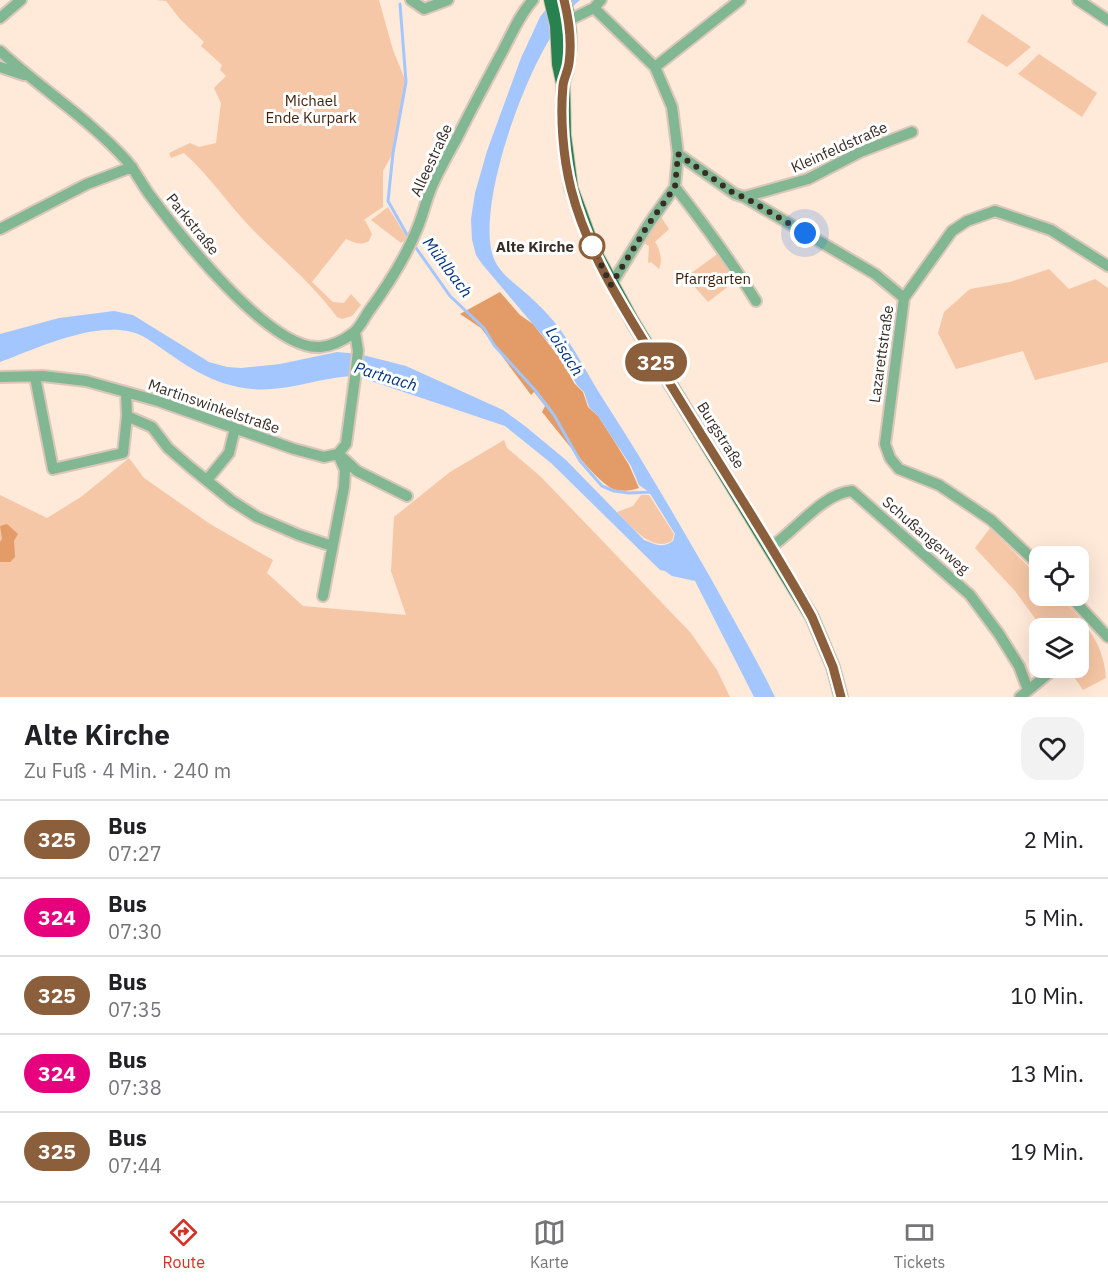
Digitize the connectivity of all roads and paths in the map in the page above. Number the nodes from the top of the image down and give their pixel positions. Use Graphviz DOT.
graph roads {
  1 [pos="21,0"];
  2 [pos="411,0"];
  3 [pos="448,0"];
  4 [pos="533,0"];
  5 [pos="551,0"];
  6 [pos="564,0"];
  7 [pos="740,0"];
  8 [pos="1085,2"];
  9 [pos="598,4"];
  10 [pos="0,18"];
  11 [pos="1108,20"];
  12 [pos="561,28"];
  13 [pos="0,51"];
  14 [pos="0,67"];
  15 [pos="655,67"];
  16 [pos="27,76"];
  17 [pos="912,132"];
  18 [pos="678,154"];
  19 [pos="132,167"];
  20 [pos="675,187"];
  21 [pos="744,197"];
  22 [pos="0,229"];
  23 [pos="1108,266"];
  24 [pos="611,285"];
  25 [pos="904,298"];
  26 [pos="756,301"];
  27 [pos="355,332"];
  28 [pos="0,377"];
  29 [pos="35,377"];
  30 [pos="126,392"];
  31 [pos="127,416"];
  32 [pos="234,428"];
  33 [pos="338,454"];
  34 [pos="207,480"];
  35 [pos="407,496"];
  36 [pos="332,546"];
  37 [pos="771,547"];
  38 [pos="1029,556"];
  39 [pos="323,596"];
  40 [pos="1080,606"];
  41 [pos="1108,637"];
  42 [pos="1043,678"];
  43 [pos="1024,693"];
  44 [pos="841,697"];
  1 -- 10 [label="street"];
  2 -- 3 [label="street"];
  4 -- 27 [label="street, Alleestraße"];
  5 -- 12 [label="main road"];
  6 -- 12 [label="main road"];
  7 -- 15 [label="street"];
  8 -- 11 [label="street"];
  9 -- 12 [label="street"];
  9 -- 15 [label="street"];
  12 -- 24 [label="main road, Burgstraße"];
  13 -- 16 [label="street, Parkstraße"];
  14 -- 16 [label="street, Parkstraße"];
  15 -- 18 [label="street"];
  16 -- 19 [label="street, Parkstraße"];
  17 -- 21 [label="street, Kleinfeldstraße"];
  18 -- 20 [label="street"];
  18 -- 21 [label="street, Lazarettstraße"];
  19 -- 22 [label="street"];
  19 -- 27 [label="street, Parkstraße"];
  20 -- 24 [label="street"];
  20 -- 26 [label="street"];
  21 -- 25 [label="street, Lazarettstraße"];
  23 -- 25 [label="street"];
  24 -- 37 [label="main road, Burgstraße"];
  25 -- 38 [label="street, Lazarettstraße"];
  27 -- 33 [label="street"];
  28 -- 29 [label="street, Martinswinkelstraße"];
  29 -- 30 [label="street, Martinswinkelstraße"];
  29 -- 31 [label="street"];
  30 -- 31 [label="street"];
  30 -- 32 [label="street, Martinswinkelstraße"];
  31 -- 34 [label="street"];
  32 -- 33 [label="street, Martinswinkelstraße"];
  32 -- 34 [label="street"];
  33 -- 35 [label="street"];
  33 -- 36 [label="street"];
  34 -- 36 [label="street"];
  36 -- 39 [label="street"];
  37 -- 43 [label="street, Schußangerweg"];
  37 -- 44 [label="main road, Burgstraße"];
  40 -- 41 [label="street"];
  42 -- 43 [label="street"];
}
